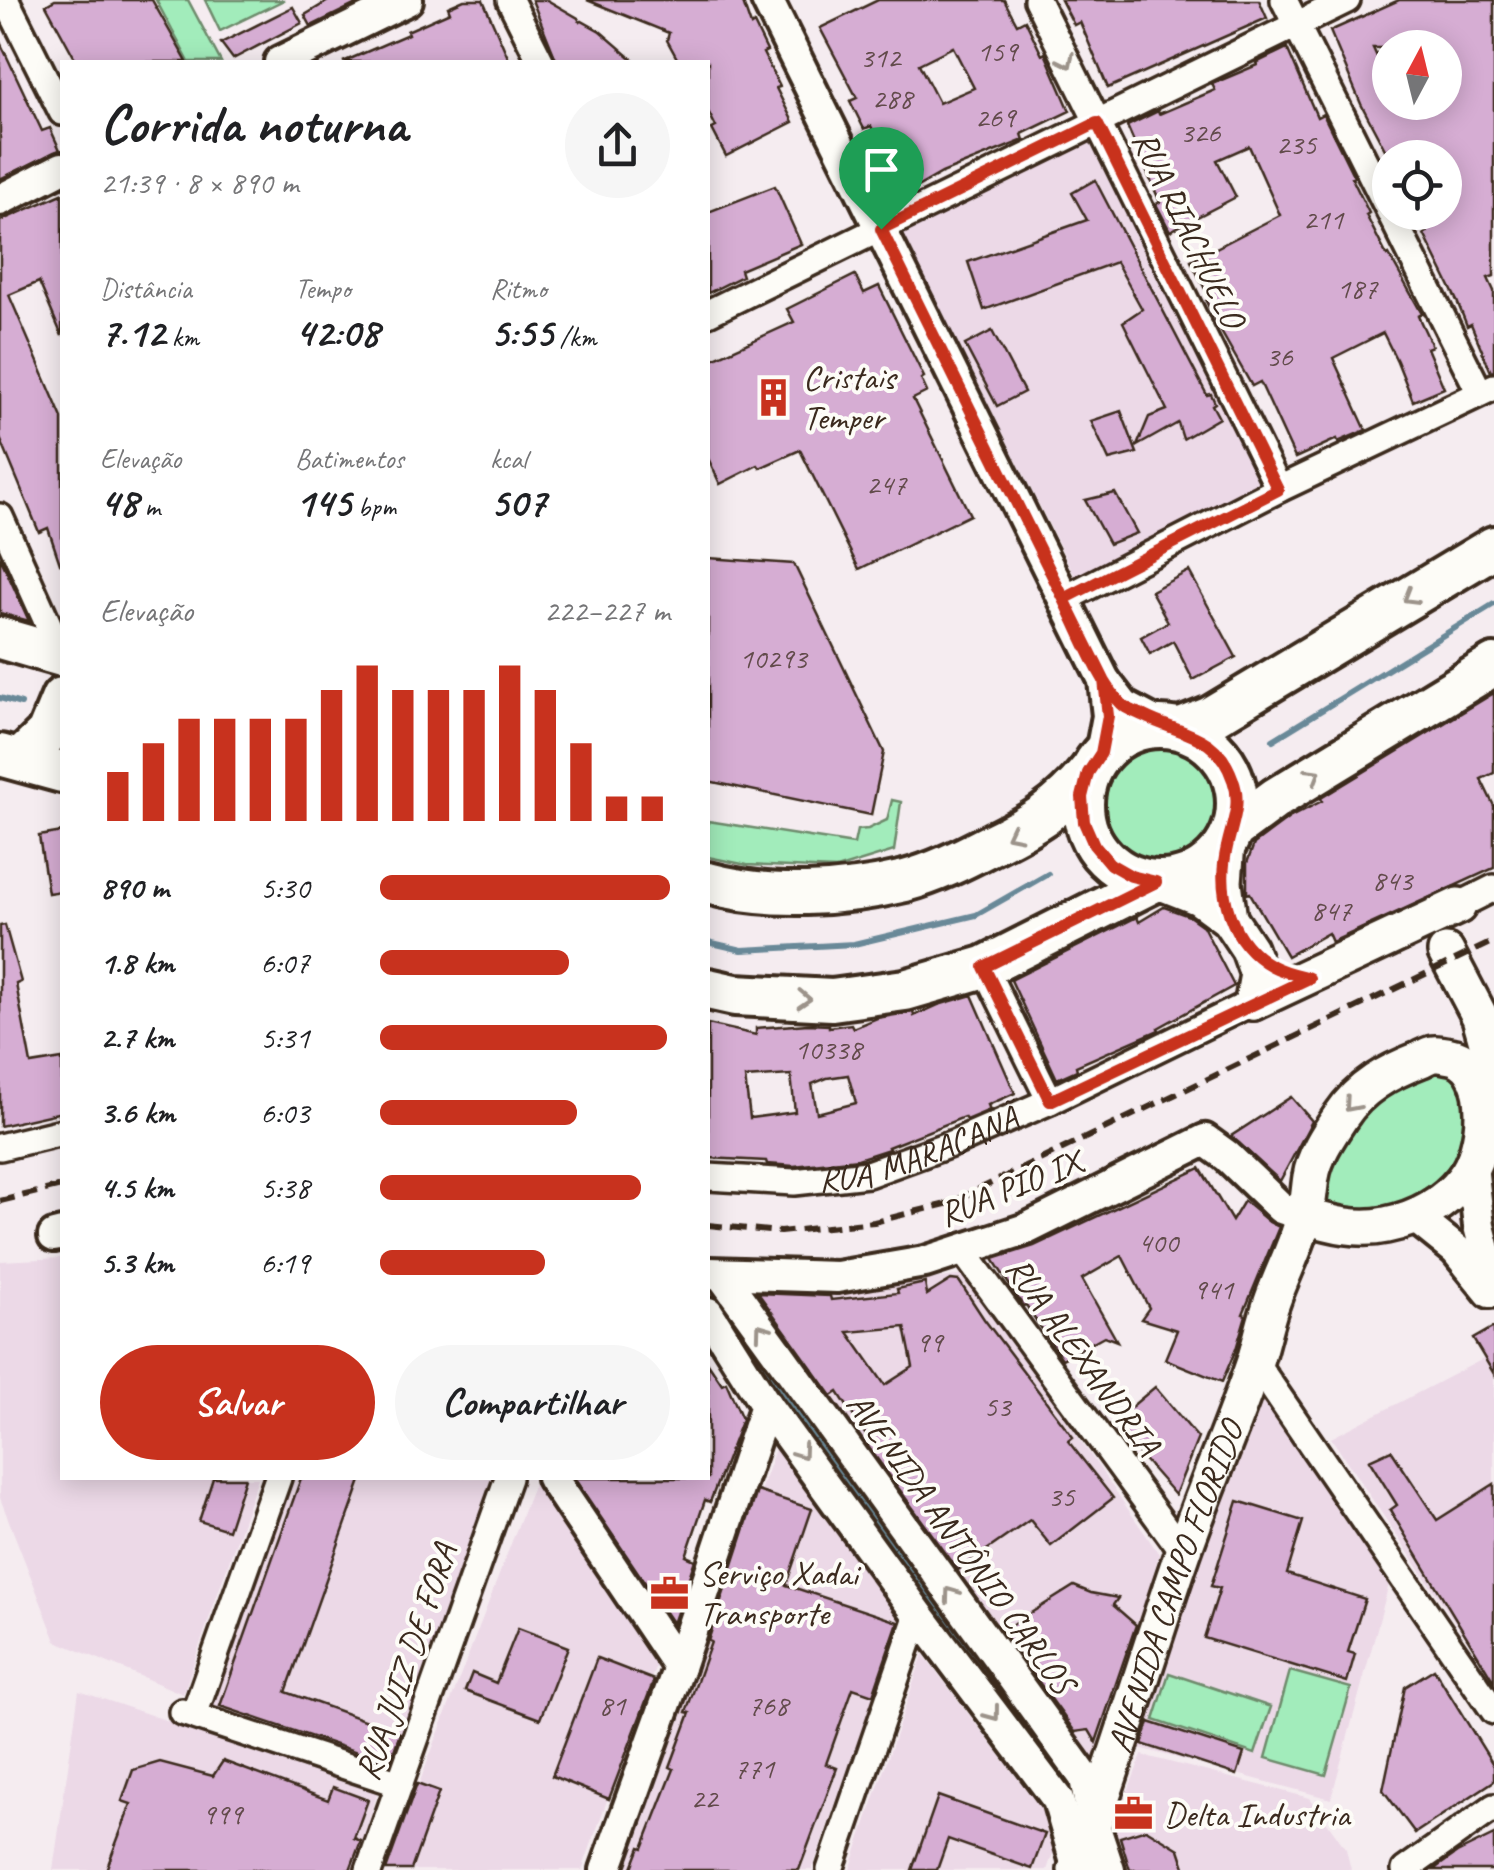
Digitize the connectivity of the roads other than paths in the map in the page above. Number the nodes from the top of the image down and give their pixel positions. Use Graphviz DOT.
graph roads {
  1 [pos="6,0"];
  2 [pos="407,0"];
  3 [pos="510,0"];
  4 [pos="767,0"];
  5 [pos="1037,0"];
  6 [pos="1284,0"];
  7 [pos="1347,0"];
  8 [pos="1296,25"];
  9 [pos="287,60"];
  10 [pos="540,60"];
  11 [pos="60,108"];
  12 [pos="1097,123"];
  13 [pos="60,169"];
  14 [pos="0,200"];
  15 [pos="881,229"];
  16 [pos="710,313"];
  17 [pos="1487,390"];
  18 [pos="1278,490"];
  19 [pos="0,517"];
  20 [pos="1494,547"];
  21 [pos="1064,599"];
  22 [pos="0,638"];
  23 [pos="60,652"];
  24 [pos="60,655"];
  25 [pos="1494,664"];
  26 [pos="1104,680"];
  27 [pos="60,702"];
  28 [pos="1172,728"];
  29 [pos="10,757"];
  30 [pos="1095,763"];
  31 [pos="60,771"];
  32 [pos="1230,836"];
  33 [pos="1158,882"];
  34 [pos="710,885"];
  35 [pos="1494,888"];
  36 [pos="1458,906"];
  37 [pos="1239,934"];
  38 [pos="1394,937"];
  39 [pos="1446,952"];
  40 [pos="984,967"];
  41 [pos="1309,978"];
  42 [pos="710,989"];
  43 [pos="1468,992"];
  44 [pos="1254,1002"];
  45 [pos="1433,1054"];
  46 [pos="1488,1094"];
  47 [pos="1050,1101"];
  48 [pos="60,1132"];
  49 [pos="0,1146"];
  50 [pos="1472,1166"];
  51 [pos="710,1176"];
  52 [pos="1305,1216"];
  53 [pos="1415,1217"];
  54 [pos="1351,1227"];
  55 [pos="963,1251"];
  56 [pos="714,1274"];
  57 [pos="1494,1285"];
  58 [pos="1494,1297"];
  59 [pos="1271,1304"];
  60 [pos="710,1316"];
  61 [pos="1255,1362"];
  62 [pos="766,1405"];
  63 [pos="277,1480"];
  64 [pos="507,1480"];
  65 [pos="553,1480"];
  66 [pos="1183,1552"];
  67 [pos="918,1614"];
  68 [pos="678,1668"];
  69 [pos="1494,1711"];
  70 [pos="400,1784"];
  71 [pos="1494,1807"];
  72 [pos="1092,1822"];
  73 [pos="1085,1869"];
  74 [pos="370,1870"];
  75 [pos="606,1870"];
  76 [pos="830,1870"];
  77 [pos="1405,1870"];
  1 -- 11 [label="street"];
  2 -- 9 [label="street"];
  3 -- 10 [label="street"];
  4 -- 15 [label="street"];
  5 -- 12 [label="street, RUA RIACHUELO, one-way"];
  6 -- 8 [label="street"];
  7 -- 8 [label="street"];
  8 -- 12 [label="street"];
  8 -- 17 [label="street"];
  12 -- 15 [label="street"];
  12 -- 18 [label="street, RUA RIACHUELO"];
  13 -- 14 [label="street"];
  15 -- 16 [label="street"];
  15 -- 21 [label="street"];
  17 -- 18 [label="street"];
  18 -- 21 [label="street"];
  19 -- 23 [label="street"];
  20 -- 28 [label="main road, one-way"];
  21 -- 26 [label="street"];
  22 -- 24 [label="main road"];
  32 -- 25 [label="main road, one-way"];
  26 -- 28 [label="street"];
  26 -- 30 [label="street"];
  27 -- 29 [label="main road"];
  28 -- 30 [label="main road"];
  28 -- 32 [label="main road"];
  29 -- 31 [label="main road"];
  30 -- 33 [label="main road"];
  30 -- 34 [label="main road, one-way"];
  32 -- 33 [label="main road"];
  32 -- 37 [label="main road"];
  33 -- 37 [label="main road"];
  33 -- 40 [label="main road"];
  35 -- 36 [label="street, RUA MARACANÃ"];
  36 -- 38 [label="main road, RUA MARACANÃ"];
  36 -- 39 [label="main road"];
  37 -- 41 [label="main road"];
  37 -- 44 [label="main road"];
  38 -- 39 [label="main road"];
  38 -- 41 [label="main road, RUA MARACANÃ"];
  39 -- 43 [label="main road"];
  42 -- 40 [label="main road, one-way"];
  40 -- 47 [label="street"];
  41 -- 44 [label="main road, RUA MARACANÃ"];
  43 -- 45 [label="main road"];
  43 -- 46 [label="main road"];
  44 -- 47 [label="street, RUA MARACANÃ"];
  45 -- 46 [label="main road"];
  45 -- 52 [label="main road, one-way"];
  46 -- 50 [label="main road"];
  47 -- 51 [label="street, RUA MARACANÃ"];
  48 -- 49 [label="street"];
  50 -- 53 [label="main road"];
  50 -- 57 [label="street"];
  52 -- 54 [label="main road"];
  52 -- 55 [label="street, RUA PIO IX"];
  52 -- 59 [label="main road, AVENIDA CAMPO FLORIDO"];
  53 -- 54 [label="main road"];
  53 -- 58 [label="street"];
  54 -- 59 [label="main road"];
  55 -- 56 [label="street, RUA PIO IX"];
  55 -- 66 [label="street, RUA ALEXANDRIA"];
  72 -- 56 [label="street, AVENIDA ANTÔNIO CARLOS, one-way"];
  59 -- 61 [label="main road, AVENIDA CAMPO FLORIDO"];
  60 -- 62 [label="street"];
  61 -- 66 [label="main road, AVENIDA CAMPO FLORIDO"];
  61 -- 69 [label="street"];
  62 -- 67 [label="street, one-way"];
  62 -- 68 [label="street"];
  63 -- 70 [label="street"];
  64 -- 70 [label="street, RUA JUIZ DE FORA"];
  65 -- 68 [label="street"];
  66 -- 72 [label="main road, AVENIDA CAMPO FLORIDO"];
  67 -- 73 [label="street, one-way"];
  67 -- 76 [label="street"];
  68 -- 75 [label="street"];
  70 -- 74 [label="street, RUA JUIZ DE FORA"];
  71 -- 77 [label="street"];
  72 -- 73 [label="main road, AVENIDA CAMPO FLORIDO"];
}
